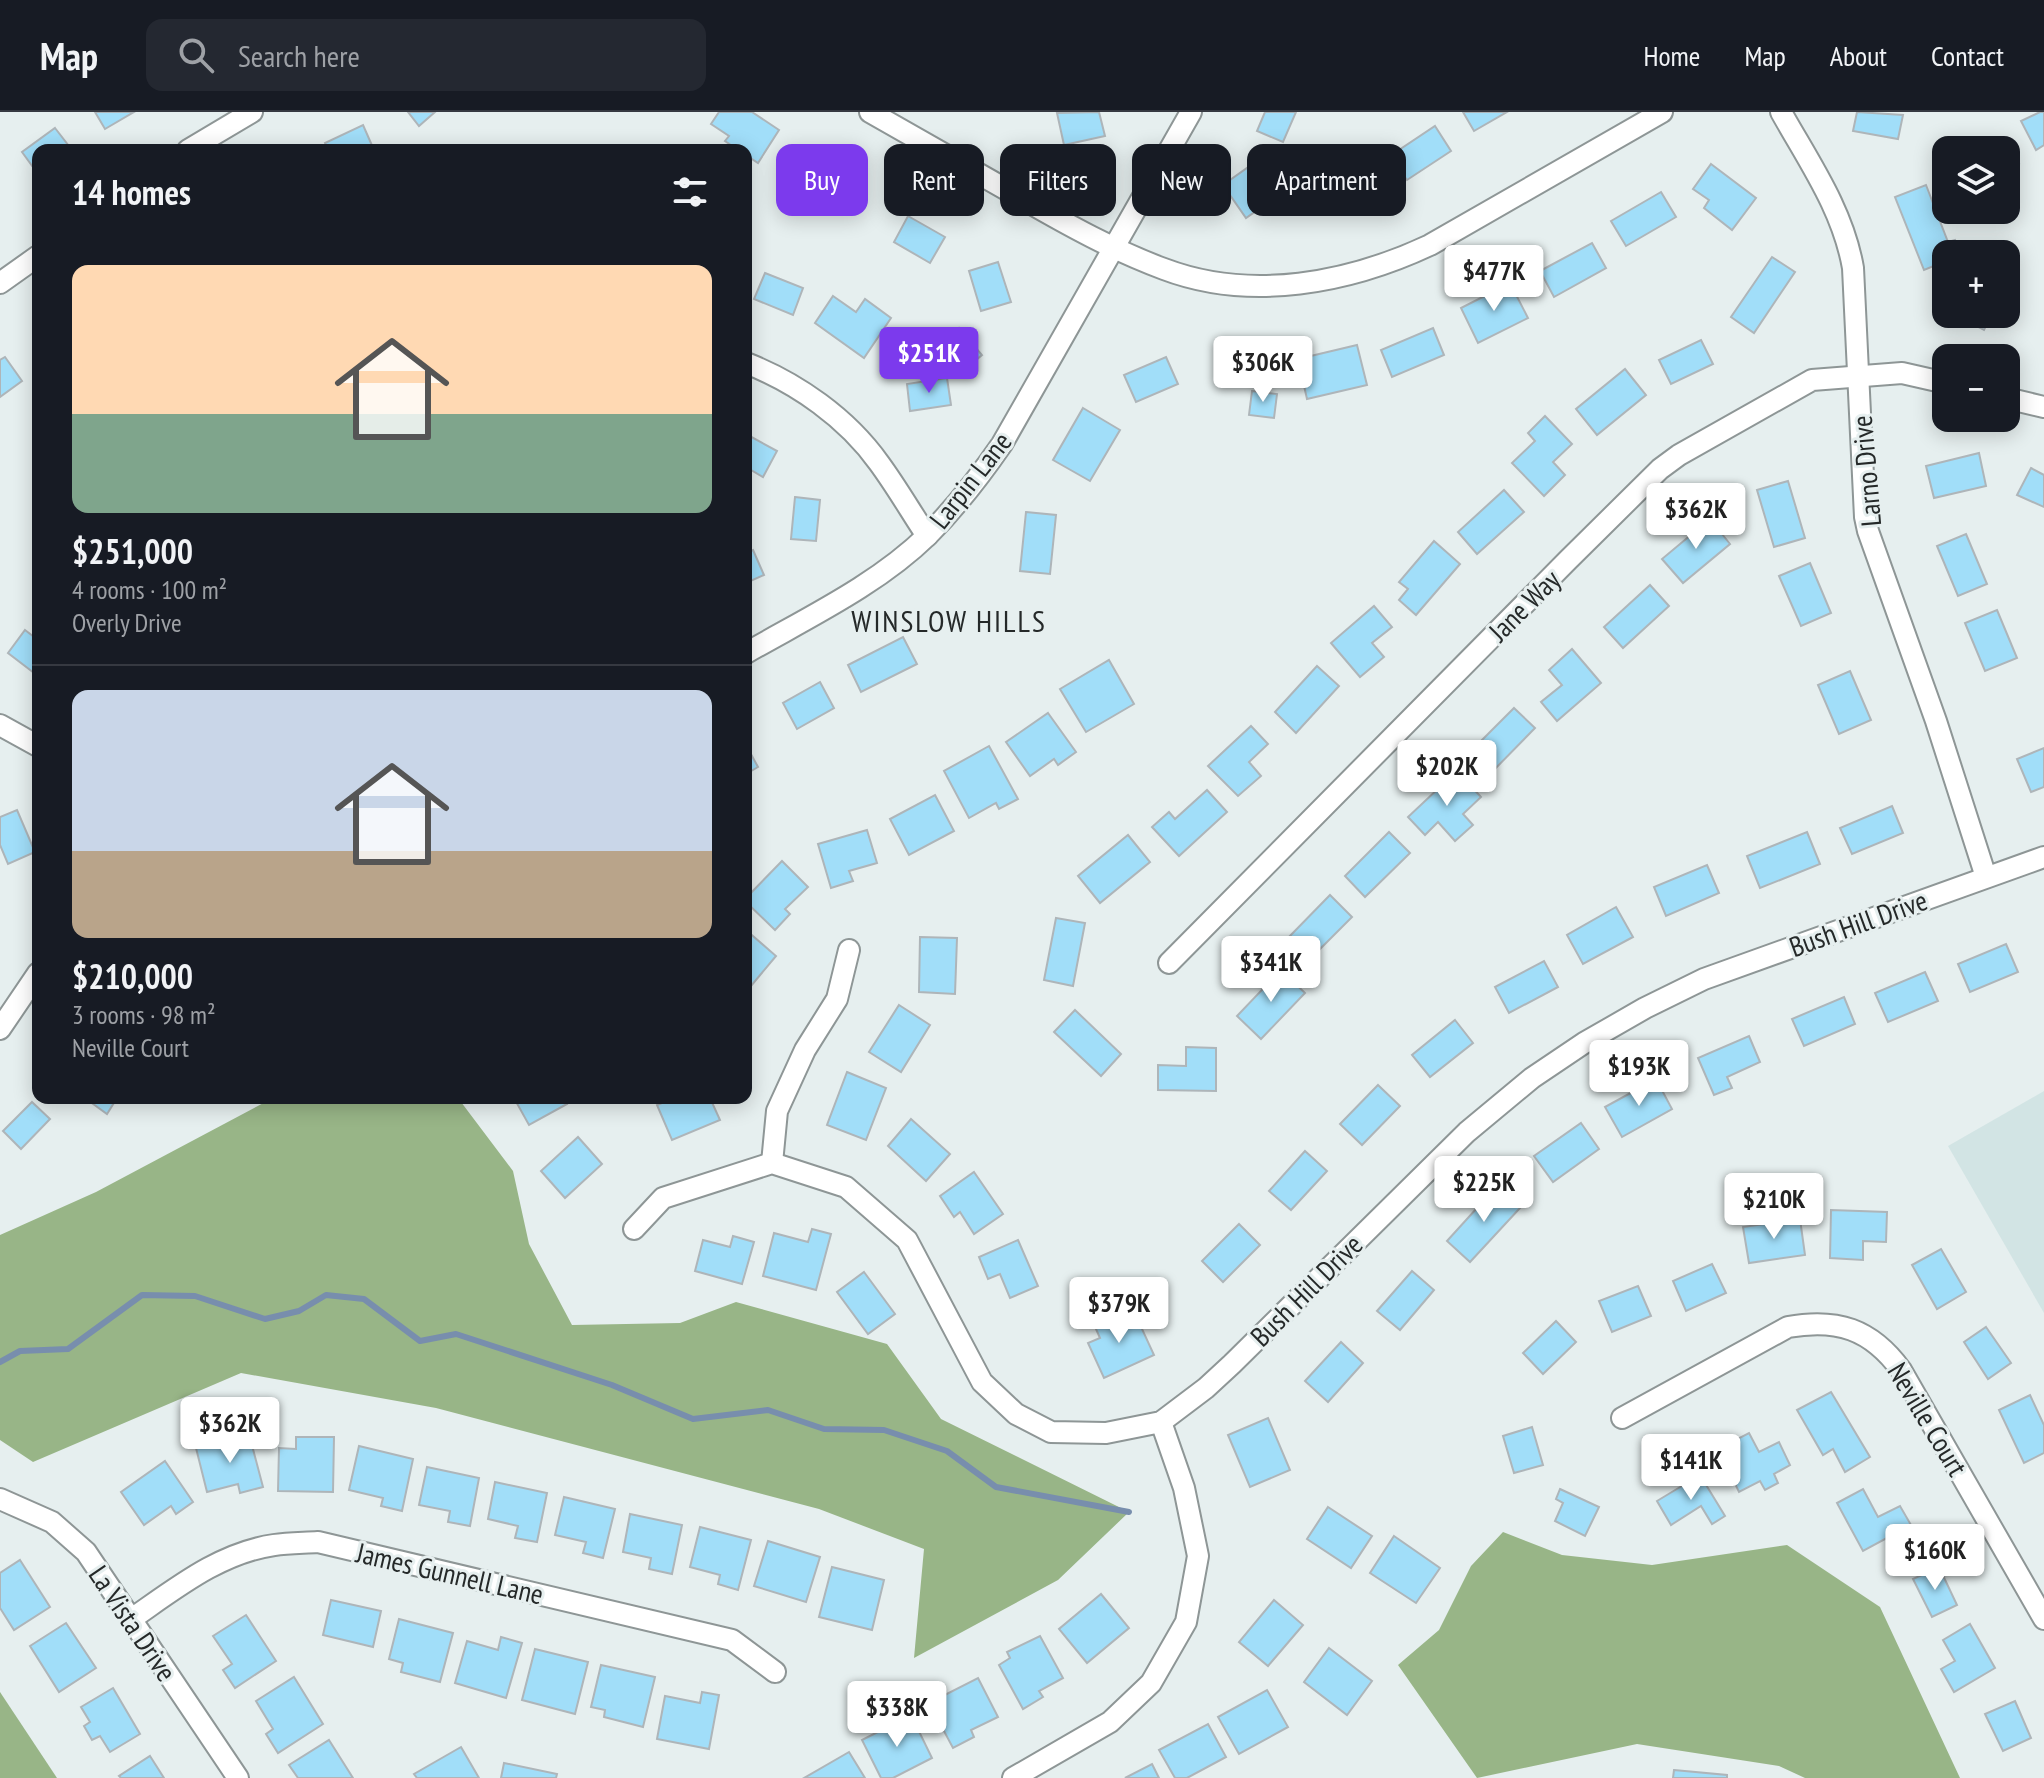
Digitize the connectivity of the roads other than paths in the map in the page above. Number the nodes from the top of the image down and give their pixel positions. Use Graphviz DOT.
graph roads {
  1 [pos="252,112"];
  2 [pos="870,112"];
  3 [pos="1191,112"];
  4 [pos="1662,112"];
  5 [pos="1781,112"];
  6 [pos="198,144"];
  7 [pos="1114,247"];
  8 [pos="32,260"];
  9 [pos="0,283"];
  10 [pos="752,366"];
  11 [pos="1858,377"];
  12 [pos="1932,380"];
  13 [pos="2020,399"];
  14 [pos="2042,401"];
  15 [pos="927,536"];
  16 [pos="752,649"];
  17 [pos="0,725"];
  18 [pos="32,743"];
  19 [pos="2044,857"];
  20 [pos="1986,877"];
  21 [pos="849,950"];
  22 [pos="1169,963"];
  23 [pos="32,982"];
  24 [pos="0,1029"];
  25 [pos="772,1163"];
  26 [pos="634,1229"];
  27 [pos="1622,1418"];
  28 [pos="1161,1422"];
  29 [pos="0,1499"];
  30 [pos="2044,1619"];
  31 [pos="130,1620"];
  32 [pos="775,1672"];
  33 [pos="238,1778"];
  34 [pos="1013,1778"];
  1 -- 6 [label="street"];
  2 -- 7 [label="street"];
  3 -- 7 [label="street, Larpin Lane"];
  4 -- 7 [label="street"];
  5 -- 11 [label="street, Larno Drive"];
  7 -- 15 [label="street, Larpin Lane"];
  8 -- 9 [label="street"];
  10 -- 15 [label="street"];
  11 -- 12 [label="street, Jane Way"];
  11 -- 20 [label="street, Larno Drive"];
  11 -- 22 [label="street, Jane Way"];
  13 -- 14 [label="street"];
  15 -- 16 [label="street, Larpin Lane"];
  17 -- 18 [label="street"];
  19 -- 20 [label="street, Bush Hill Drive"];
  20 -- 28 [label="street, Bush Hill Drive"];
  21 -- 25 [label="street"];
  23 -- 24 [label="street"];
  25 -- 26 [label="street"];
  25 -- 28 [label="street, Bush Hill Drive"];
  27 -- 30 [label="street, Neville Court"];
  28 -- 34 [label="street"];
  29 -- 31 [label="street, La Vista Drive"];
  31 -- 32 [label="street, James Gunnell Lane"];
  31 -- 33 [label="street, La Vista Drive"];
}
